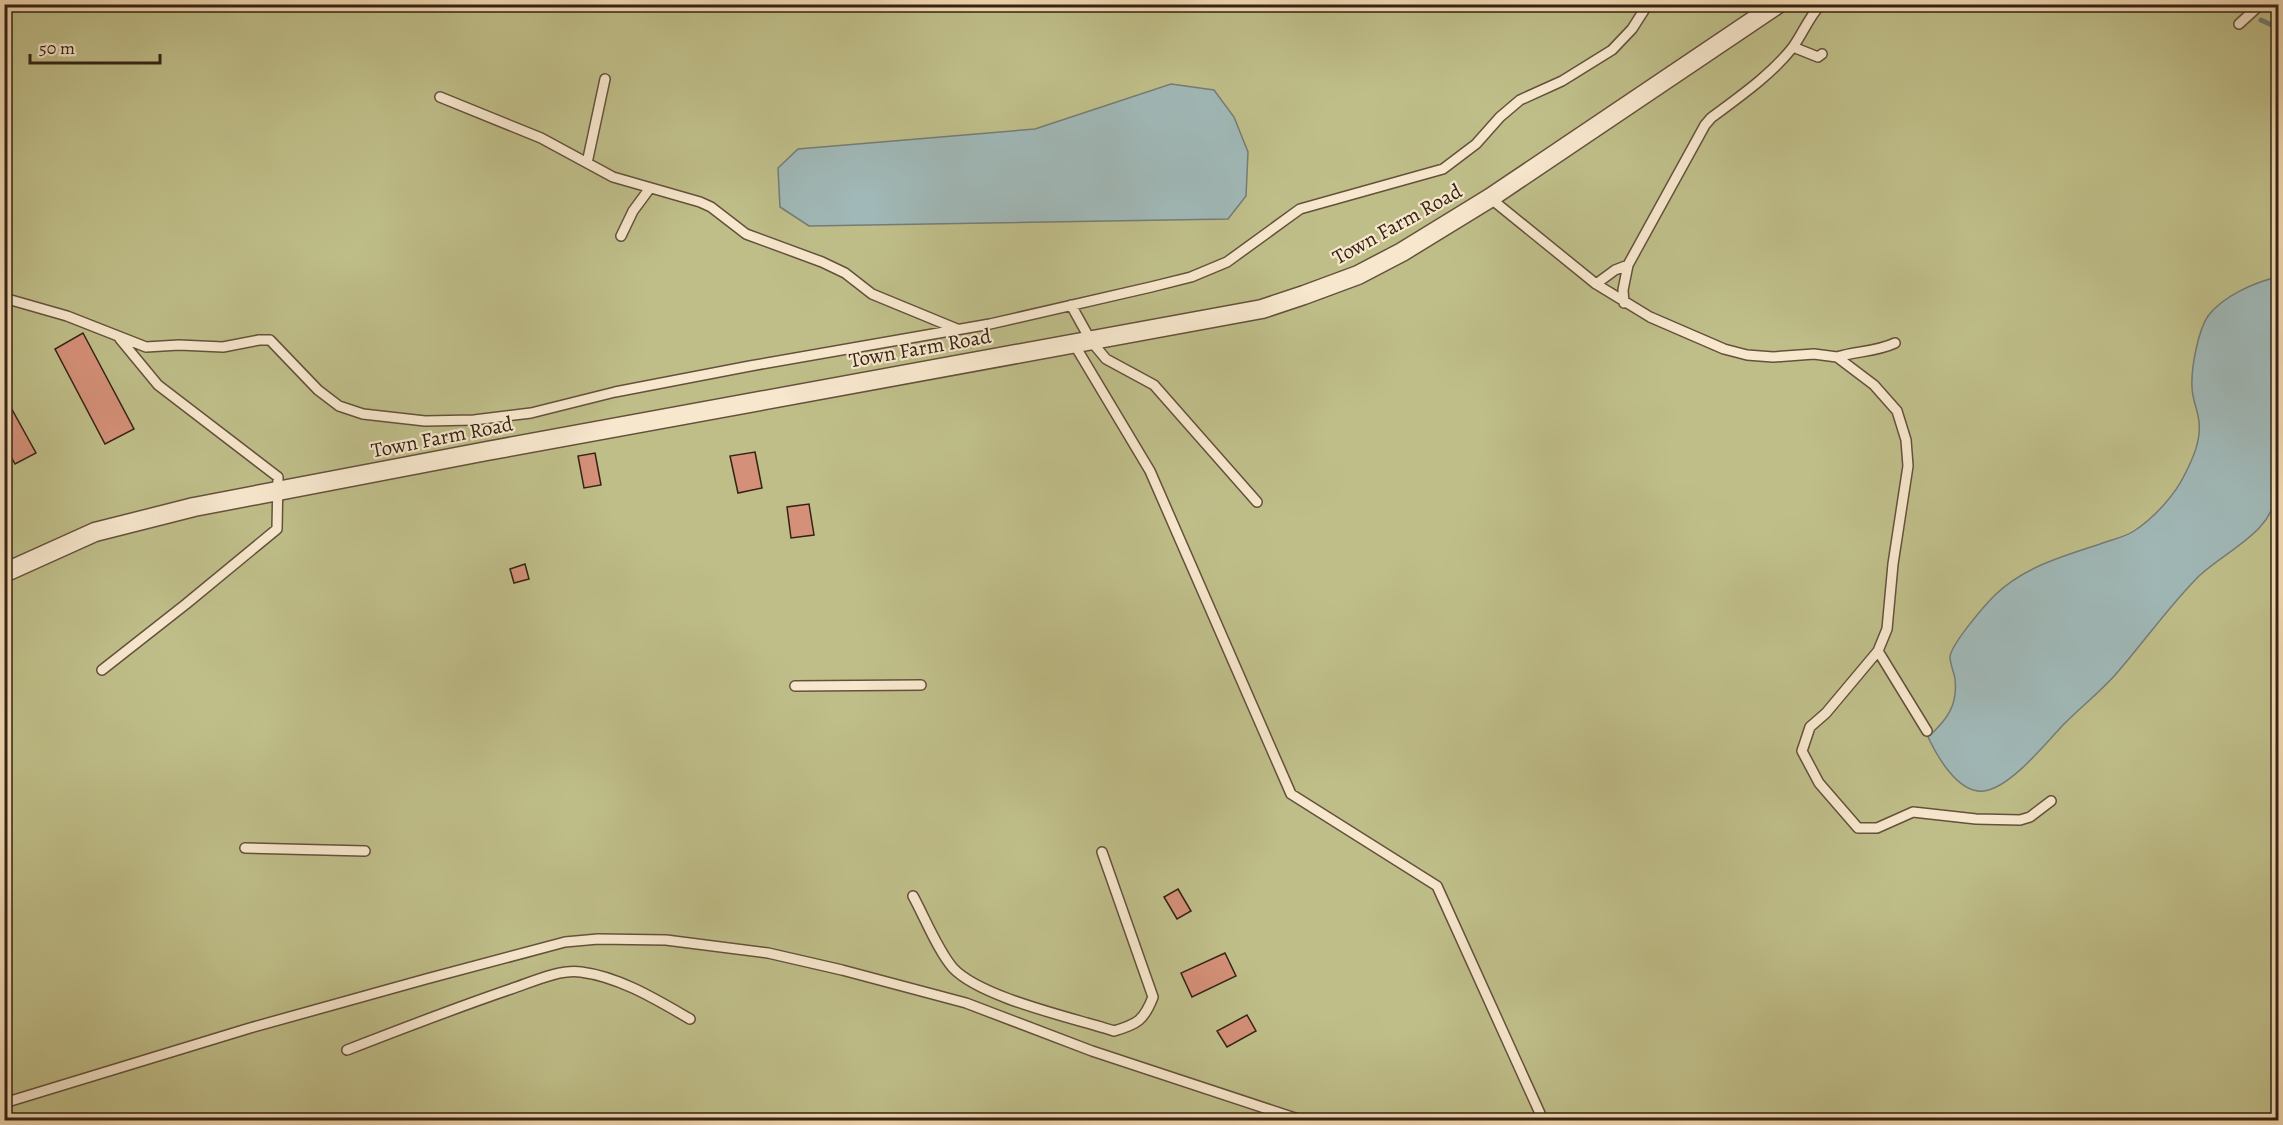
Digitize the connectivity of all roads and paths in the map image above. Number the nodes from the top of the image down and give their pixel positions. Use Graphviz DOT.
graph roads {
  1 [pos="1648,4"];
  2 [pos="1778,4"];
  3 [pos="1821,4"];
  4 [pos="2261,4"];
  5 [pos="2239,24"];
  6 [pos="1793,47"];
  7 [pos="1822,54"];
  8 [pos="605,79"];
  9 [pos="440,97"];
  10 [pos="587,163"];
  11 [pos="650,188"];
  12 [pos="1490,198"];
  13 [pos="621,236"];
  14 [pos="1628,265"];
  15 [pos="1596,284"];
  16 [pos="4,298"];
  17 [pos="1624,303"];
  18 [pos="1071,305"];
  19 [pos="958,330"];
  20 [pos="118,337"];
  21 [pos="1082,342"];
  22 [pos="1895,343"];
  23 [pos="1837,357"];
  24 [pos="277,493"];
  25 [pos="1257,502"];
  26 [pos="4,573"];
  27 [pos="1878,651"];
  28 [pos="102,670"];
  29 [pos="795,686"];
  30 [pos="921,686"];
  31 [pos="1927,731"];
  32 [pos="2051,801"];
  33 [pos="245,848"];
  34 [pos="365,851"];
  35 [pos="1101,852"];
  36 [pos="913,896"];
  37 [pos="690,1019"];
  38 [pos="347,1050"];
  39 [pos="4,1103"];
  40 [pos="1301,1120"];
  41 [pos="1543,1120"];
  1 -- 18 [label="lane"];
  2 -- 12 [label="street, Town Farm Road"];
  3 -- 6 [label="lane"];
  4 -- 5 [label="lane"];
  6 -- 7 [label="lane"];
  6 -- 14 [label="lane"];
  8 -- 10 [label="lane"];
  9 -- 10 [label="lane"];
  10 -- 11 [label="lane"];
  11 -- 13 [label="lane"];
  11 -- 19 [label="lane"];
  12 -- 15 [label="lane"];
  12 -- 21 [label="street, Town Farm Road"];
  14 -- 15 [label="lane"];
  14 -- 17 [label="lane"];
  15 -- 17 [label="lane"];
  16 -- 20 [label="lane"];
  17 -- 23 [label="lane"];
  18 -- 19 [label="lane"];
  18 -- 21 [label="lane"];
  19 -- 20 [label="lane"];
  20 -- 24 [label="lane"];
  21 -- 24 [label="street, Town Farm Road"];
  21 -- 25 [label="lane"];
  21 -- 41 [label="lane"];
  22 -- 23 [label="lane"];
  23 -- 27 [label="lane"];
  24 -- 26 [label="street, Town Farm Road"];
  24 -- 28 [label="lane"];
  27 -- 31 [label="lane"];
  27 -- 32 [label="lane"];
  29 -- 30 [label="lane"];
  33 -- 34 [label="lane"];
  35 -- 36 [label="lane"];
  37 -- 38 [label="lane"];
  39 -- 40 [label="lane"];
}
